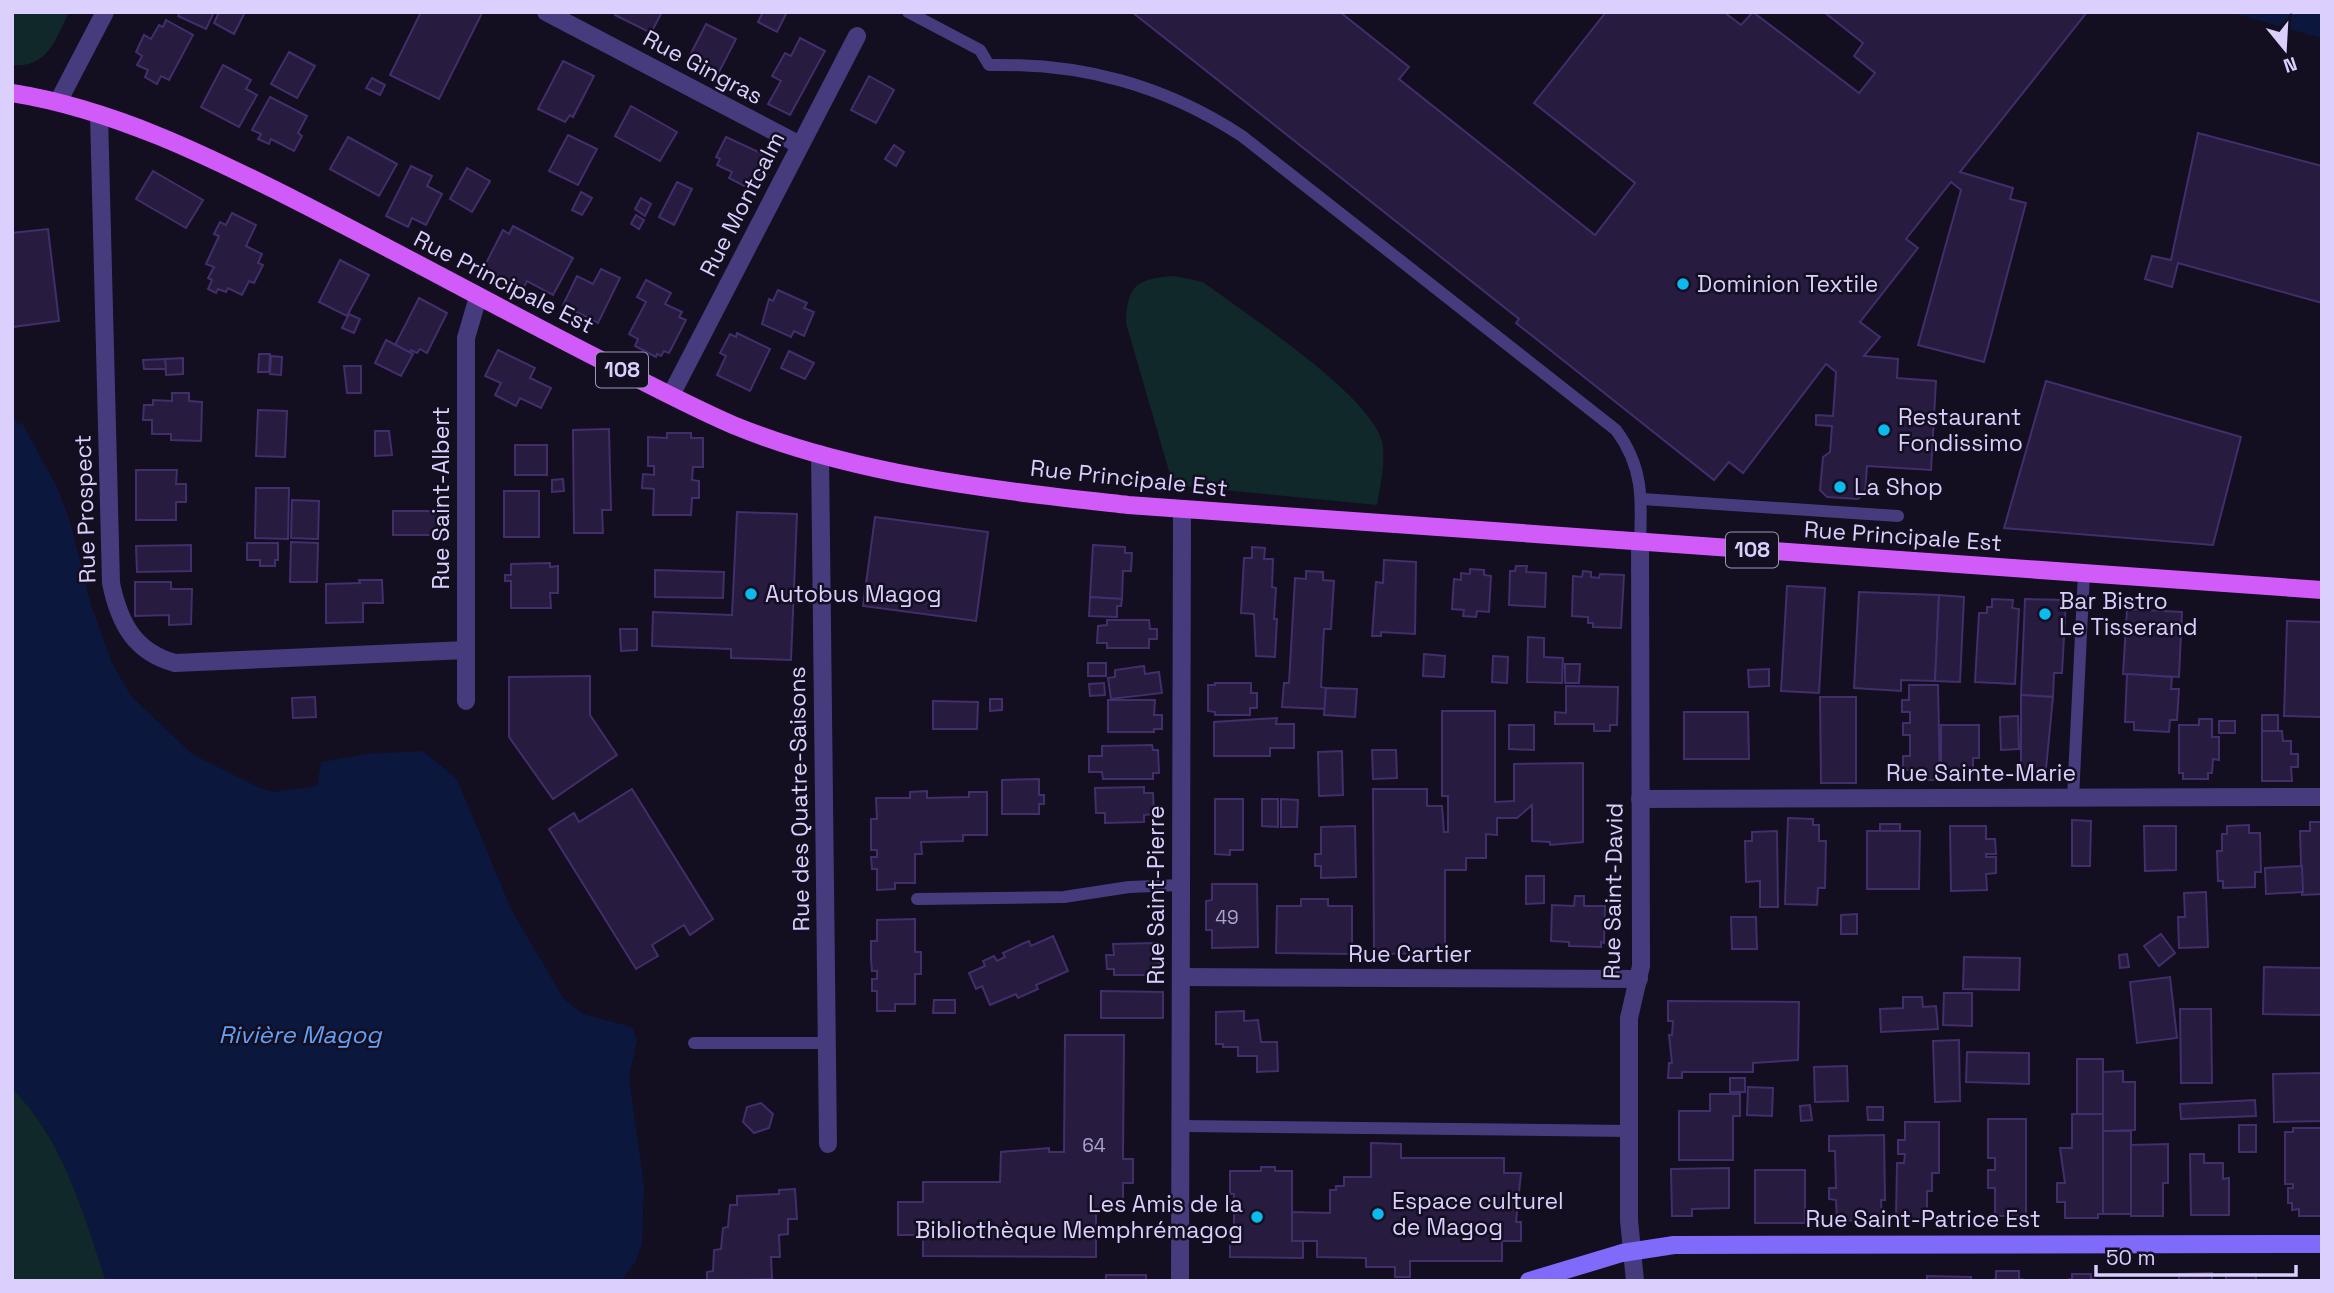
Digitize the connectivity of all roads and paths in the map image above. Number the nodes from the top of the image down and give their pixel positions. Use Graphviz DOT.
graph roads {
  1 [pos="105,12"];
  2 [pos="546,12"];
  3 [pos="908,12"];
  4 [pos="857,36"];
  5 [pos="12,93"];
  6 [pos="58,102"];
  7 [pos="99,115"];
  8 [pos="800,145"];
  9 [pos="478,297"];
  10 [pos="671,395"];
  11 [pos="820,454"];
  12 [pos="1642,499"];
  13 [pos="1182,509"];
  14 [pos="1898,516"];
  15 [pos="1640,542"];
  16 [pos="2084,573"];
  17 [pos="2322,590"];
  18 [pos="466,650"];
  19 [pos="466,701"];
  20 [pos="2322,796"];
  21 [pos="2073,798"];
  22 [pos="1640,800"];
  23 [pos="1181,885"];
  24 [pos="917,899"];
  25 [pos="1181,977"];
  26 [pos="1639,979"];
  27 [pos="694,1043"];
  28 [pos="826,1043"];
  29 [pos="1181,1126"];
  30 [pos="1630,1131"];
  31 [pos="828,1144"];
  32 [pos="2322,1244"];
  33 [pos="1633,1251"];
  34 [pos="1180,1281"];
  35 [pos="1528,1281"];
  36 [pos="1635,1281"];
  1 -- 6 [label="street"];
  2 -- 8 [label="street, Rue Gingras"];
  3 -- 12 [label="lane"];
  4 -- 8 [label="street, Rue Montcalm"];
  5 -- 6 [label="main road, Rue Principale Est / 108"];
  6 -- 7 [label="main road, Rue Principale Est / 108"];
  7 -- 9 [label="main road, Rue Principale Est / 108"];
  7 -- 18 [label="street, Rue Prospect"];
  8 -- 10 [label="street, Rue Montcalm"];
  9 -- 10 [label="main road, Rue Principale Est / 108"];
  9 -- 18 [label="street, Rue Saint-Albert"];
  10 -- 11 [label="main road, Rue Principale Est / 108"];
  11 -- 13 [label="main road, Rue Principale Est / 108"];
  11 -- 28 [label="street, Rue des Quatre-Saisons"];
  12 -- 14 [label="lane"];
  12 -- 15 [label="lane"];
  13 -- 15 [label="main road, Rue Principale Est / 108"];
  13 -- 23 [label="street, Rue Saint-Pierre"];
  15 -- 16 [label="main road, Rue Principale Est / 108"];
  15 -- 22 [label="street, Rue Saint-David"];
  16 -- 17 [label="main road, Rue Principale Est / 108"];
  16 -- 21 [label="lane"];
  18 -- 19 [label="street, Rue Saint-Albert"];
  20 -- 21 [label="street, Rue Sainte-Marie"];
  21 -- 22 [label="street, Rue Sainte-Marie"];
  22 -- 26 [label="street, Rue Saint-David"];
  23 -- 24 [label="lane"];
  23 -- 25 [label="street, Rue Saint-Pierre"];
  25 -- 26 [label="street, Rue Cartier"];
  25 -- 29 [label="street, Rue Saint-Pierre"];
  26 -- 30 [label="street, Rue Saint-David"];
  27 -- 28 [label="lane"];
  28 -- 31 [label="street, Rue des Quatre-Saisons"];
  29 -- 30 [label="lane"];
  29 -- 34 [label="street, Rue Saint-Pierre"];
  30 -- 33 [label="street, Rue Saint-David"];
  32 -- 33 [label="street, Rue Saint-Patrice Est"];
  33 -- 35 [label="street, Rue Saint-Patrice Est"];
  33 -- 36 [label="street, Rue Saint-David"];
}
